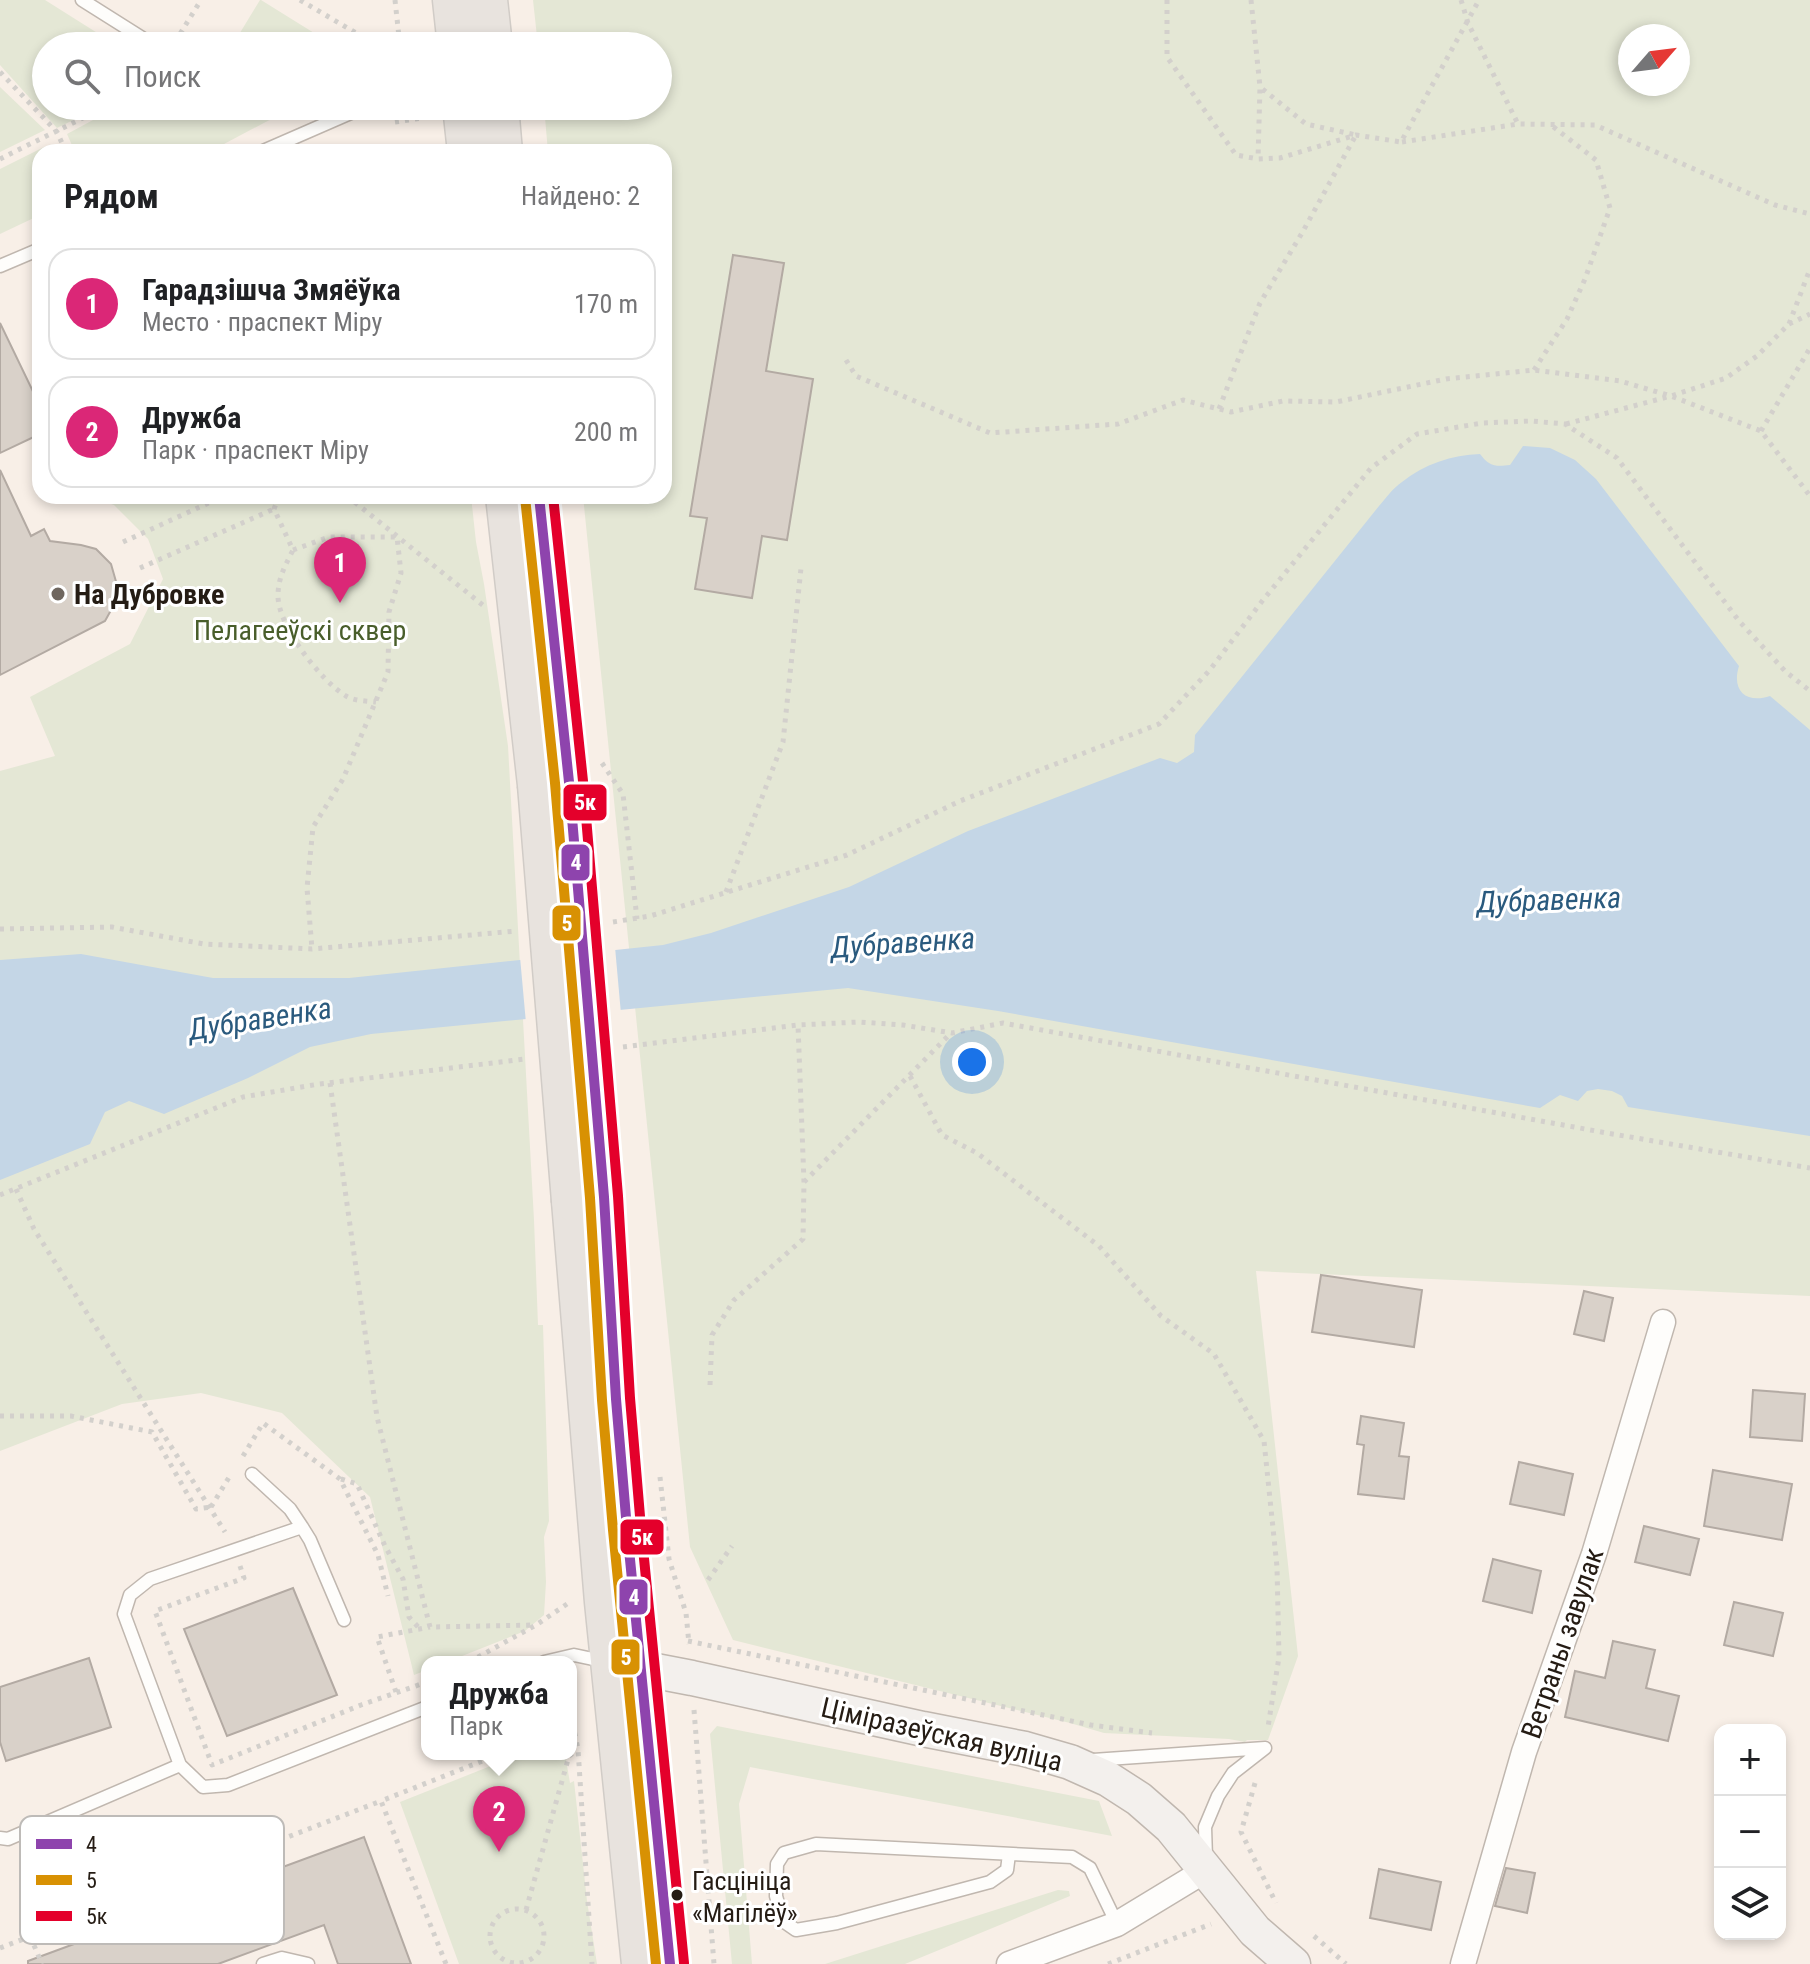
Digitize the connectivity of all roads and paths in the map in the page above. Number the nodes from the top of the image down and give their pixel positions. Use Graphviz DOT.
graph roads {
  1 [pos="82,0"];
  2 [pos="201,0"];
  3 [pos="300,0"];
  4 [pos="395,0"];
  5 [pos="452,0"];
  6 [pos="488,0"];
  7 [pos="1167,0"];
  8 [pos="1251,0"];
  9 [pos="1461,0"];
  10 [pos="1479,0"];
  11 [pos="1468,23"];
  12 [pos="133,32"];
  13 [pos="182,32"];
  14 [pos="354,32"];
  15 [pos="398,32"];
  16 [pos="455,32"];
  17 [pos="491,32"];
  18 [pos="1,75"];
  19 [pos="1260,87"];
  20 [pos="32,107"];
  21 [pos="45,120"];
  22 [pos="79,120"];
  23 [pos="334,120"];
  24 [pos="464,120"];
  25 [pos="500,120"];
  26 [pos="1518,124"];
  27 [pos="1550,124"];
  28 [pos="57,132"];
  29 [pos="1356,135"];
  30 [pos="1401,142"];
  31 [pos="62,144"];
  32 [pos="279,144"];
  33 [pos="466,144"];
  34 [pos="502,144"];
  35 [pos="0,159"];
  36 [pos="1258,159"];
  37 [pos="1810,214"];
  38 [pos="32,252"];
  39 [pos="0,266"];
  40 [pos="1810,269"];
  41 [pos="1810,314"];
  42 [pos="1789,324"];
  43 [pos="1810,348"];
  44 [pos="846,360"];
  45 [pos="1534,370"];
  46 [pos="1671,396"];
  47 [pos="1219,409"];
  48 [pos="1565,424"];
  49 [pos="1761,431"];
  50 [pos="1810,496"];
  51 [pos="276,504"];
  52 [pos="357,504"];
  53 [pos="506,504"];
  54 [pos="539,504"];
  55 [pos="203,505"];
  56 [pos="274,509"];
  57 [pos="397,537"];
  58 [pos="123,542"];
  59 [pos="293,550"];
  60 [pos="140,568"];
  61 [pos="801,568"];
  62 [pos="495,614"];
  63 [pos="1810,691"];
  64 [pos="376,702"];
  65 [pos="597,756"];
  66 [pos="553,783"];
  67 [pos="726,892"];
  68 [pos="637,919"];
  69 [pos="605,922"];
  70 [pos="0,929"];
  71 [pos="527,930"];
  72 [pos="312,949"];
  73 [pos="798,1025"];
  74 [pos="952,1033"];
  75 [pos="611,1049"];
  76 [pos="532,1058"];
  77 [pos="910,1076"];
  78 [pos="330,1083"];
  79 [pos="1810,1168"];
  80 [pos="804,1182"];
  81 [pos="16,1188"];
  82 [pos="0,1195"];
  83 [pos="1663,1322"];
  84 [pos="710,1385"];
  85 [pos="0,1416"];
  86 [pos="241,1459"];
  87 [pos="658,1464"];
  88 [pos="233,1471"];
  89 [pos="252,1474"];
  90 [pos="340,1479"];
  91 [pos="211,1507"];
  92 [pos="302,1527"];
  93 [pos="732,1546"];
  94 [pos="234,1551"];
  95 [pos="708,1580"];
  96 [pos="388,1596"];
  97 [pos="567,1604"];
  98 [pos="344,1620"];
  99 [pos="536,1625"];
  100 [pos="430,1627"];
  101 [pos="420,1629"];
  102 [pos="480,1656"];
  103 [pos="570,1656"];
  104 [pos="625,1666"];
  105 [pos="692,1678"];
  106 [pos="421,1684"];
  107 [pos="396,1692"];
  108 [pos="421,1709"];
  109 [pos="577,1744"];
  110 [pos="1265,1748"];
  111 [pos="578,1749"];
  112 [pos="485,1760"];
  113 [pos="568,1760"];
  114 [pos="1070,1762"];
  115 [pos="180,1765"];
  116 [pos="381,1801"];
  117 [pos="61,1816"];
  118 [pos="20,1834"];
  119 [pos="0,1838"];
  120 [pos="284,1838"];
  121 [pos="1009,1854"];
  122 [pos="1206,1870"];
  123 [pos="526,1910"];
  124 [pos="1216,1922"];
  125 [pos="1117,1924"];
  126 [pos="20,1940"];
  127 [pos="33,1944"];
  128 [pos="0,1948"];
  129 [pos="42,1964"];
  130 [pos="263,1964"];
  131 [pos="308,1964"];
  132 [pos="446,1964"];
  133 [pos="521,1964"];
  134 [pos="592,1964"];
  135 [pos="641,1964"];
  136 [pos="670,1964"];
  137 [pos="714,1964"];
  138 [pos="1009,1964"];
  139 [pos="1108,1964"];
  140 [pos="1293,1964"];
  141 [pos="1463,1964"];
  1 -- 12 [label="lane"];
  2 -- 13 [label="path"];
  3 -- 14 [label="path"];
  4 -- 15 [label="path"];
  5 -- 16 [label="main road"];
  6 -- 17 [label="main road"];
  7 -- 36 [label="path"];
  8 -- 19 [label="path"];
  9 -- 11 [label="path"];
  10 -- 11 [label="path"];
  11 -- 26 [label="path"];
  11 -- 30 [label="path"];
  18 -- 20 [label="path"];
  19 -- 29 [label="path"];
  19 -- 36 [label="path"];
  21 -- 28 [label="path"];
  22 -- 28 [label="path"];
  23 -- 32 [label="lane"];
  24 -- 33 [label="main road"];
  25 -- 34 [label="main road"];
  26 -- 27 [label="path"];
  26 -- 30 [label="path"];
  27 -- 37 [label="path"];
  27 -- 45 [label="path"];
  28 -- 31 [label="path"];
  28 -- 35 [label="path"];
  29 -- 30 [label="path"];
  29 -- 36 [label="path"];
  29 -- 47 [label="path"];
  38 -- 39 [label="lane"];
  40 -- 42 [label="path"];
  41 -- 42 [label="path"];
  42 -- 46 [label="path"];
  43 -- 49 [label="path"];
  44 -- 47 [label="path"];
  45 -- 46 [label="path"];
  45 -- 47 [label="path"];
  46 -- 48 [label="path"];
  46 -- 49 [label="path"];
  48 -- 63 [label="path"];
  48 -- 67 [label="path"];
  49 -- 50 [label="path"];
  51 -- 56 [label="path"];
  52 -- 57 [label="path"];
  53 -- 66 [label="main road"];
  54 -- 66 [label="main road"];
  55 -- 58 [label="path"];
  56 -- 59 [label="path"];
  56 -- 60 [label="path"];
  57 -- 59 [label="path"];
  57 -- 62 [label="path"];
  57 -- 64 [label="path"];
  59 -- 64 [label="path"];
  61 -- 67 [label="path"];
  64 -- 72 [label="path"];
  65 -- 68 [label="path"];
  66 -- 104 [label="main road, bridge"];
  67 -- 68 [label="path"];
  68 -- 69 [label="path"];
  70 -- 72 [label="path"];
  71 -- 72 [label="path"];
  73 -- 74 [label="path"];
  73 -- 75 [label="path"];
  73 -- 80 [label="path"];
  74 -- 77 [label="path"];
  74 -- 79 [label="path"];
  76 -- 78 [label="path"];
  77 -- 80 [label="path"];
  77 -- 110 [label="path"];
  78 -- 81 [label="path"];
  78 -- 100 [label="path"];
  80 -- 84 [label="path"];
  81 -- 82 [label="path"];
  81 -- 91 [label="path"];
  83 -- 141 [label="street, Ветраны завулак"];
  85 -- 91 [label="path"];
  86 -- 90 [label="path"];
  87 -- 105 [label="path"];
  88 -- 91 [label="path"];
  89 -- 92 [label="lane"];
  90 -- 96 [label="path"];
  90 -- 101 [label="path"];
  92 -- 94 [label="lane"];
  92 -- 98 [label="lane"];
  93 -- 95 [label="path"];
  94 -- 107 [label="path"];
  94 -- 115 [label="lane"];
  97 -- 99 [label="path"];
  99 -- 100 [label="path"];
  99 -- 102 [label="path"];
  100 -- 101 [label="path"];
  101 -- 107 [label="path"];
  103 -- 104 [label="lane"];
  104 -- 105 [label="main road, Ціміразеўская вуліца"];
  104 -- 135 [label="main road"];
  104 -- 136 [label="main road"];
  105 -- 114 [label="main road, Ціміразеўская вуліца"];
  105 -- 137 [label="path"];
  106 -- 107 [label="path"];
  108 -- 115 [label="lane"];
  109 -- 111 [label="path"];
  110 -- 114 [label="lane"];
  110 -- 122 [label="lane"];
  111 -- 134 [label="path"];
  112 -- 116 [label="path"];
  113 -- 123 [label="path"];
  114 -- 122 [label="main road, Ціміразеўская вуліца"];
  115 -- 117 [label="lane"];
  116 -- 120 [label="path"];
  116 -- 132 [label="path"];
  118 -- 119 [label="lane"];
  121 -- 121 [label="lane"];
  121 -- 125 [label="lane"];
  122 -- 125 [label="street"];
  122 -- 140 [label="main road, Ціміразеўская вуліца"];
  123 -- 133 [label="path"];
  123 -- 133 [label="path"];
  124 -- 139 [label="path"];
  125 -- 138 [label="street"];
  126 -- 128 [label="path"];
  127 -- 129 [label="path"];
  130 -- 131 [label="lane"];
}
